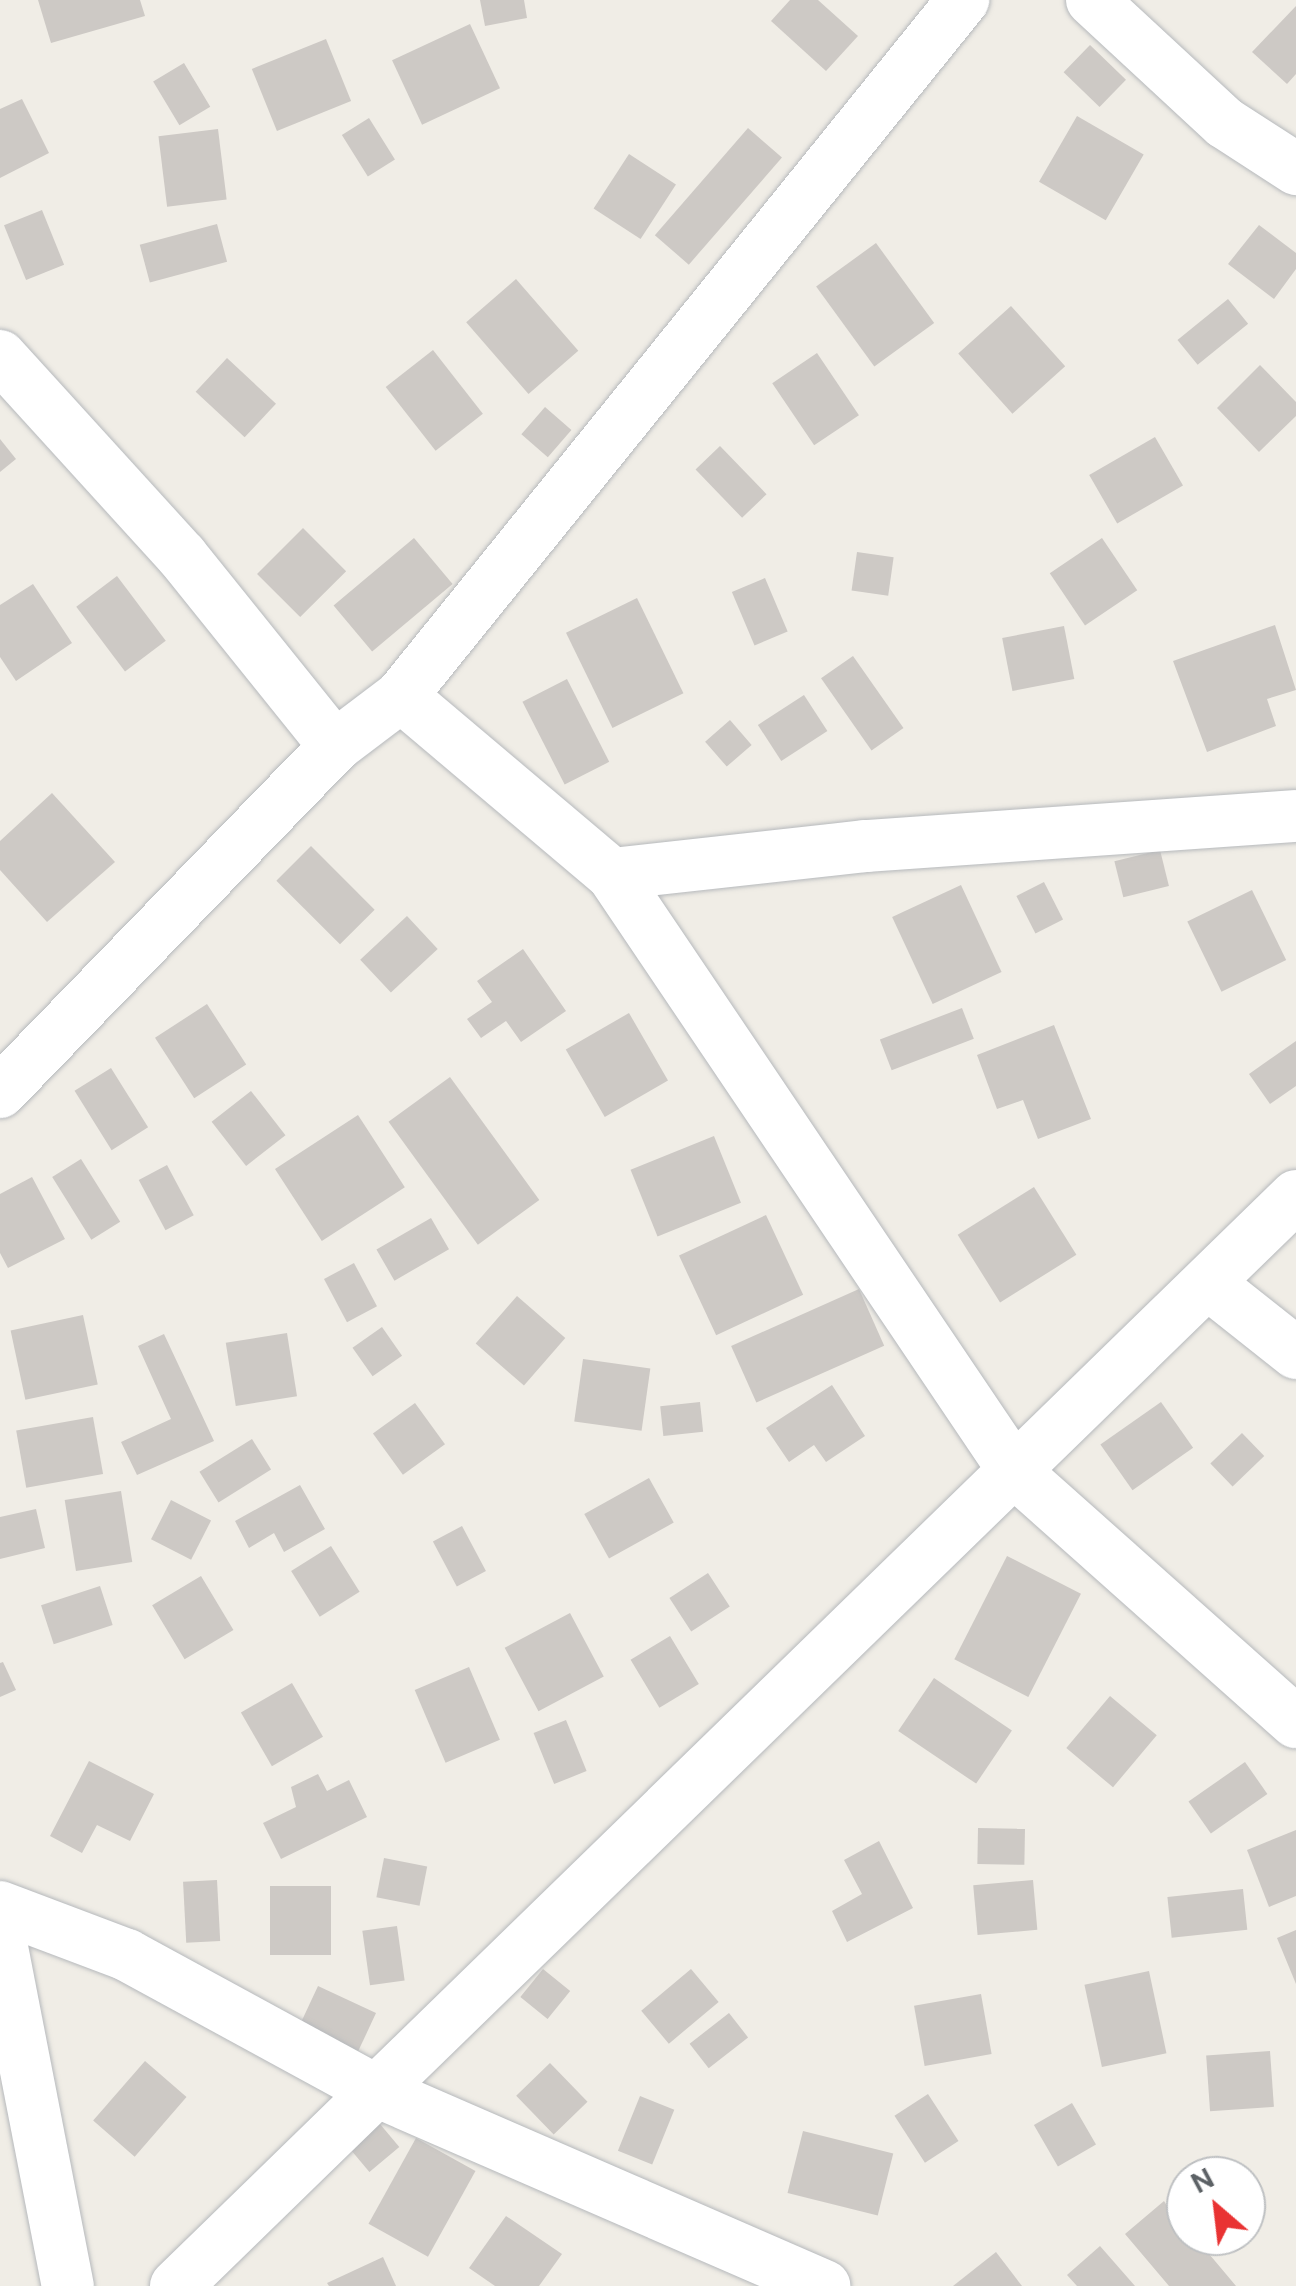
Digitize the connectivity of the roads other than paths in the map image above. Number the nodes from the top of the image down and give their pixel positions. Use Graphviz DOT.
graph roads {
  1 [pos="963,0"];
  2 [pos="1092,0"];
  3 [pos="1296,170"];
  4 [pos="0,356"];
  5 [pos="401,696"];
  6 [pos="335,746"];
  7 [pos="1296,816"];
  8 [pos="612,874"];
  9 [pos="0,1092"];
  10 [pos="1296,1196"];
  11 [pos="1209,1284"];
  12 [pos="1296,1353"];
  13 [pos="1015,1472"];
  14 [pos="1296,1722"];
  15 [pos="0,1907"];
  16 [pos="0,1937"];
  17 [pos="376,2091"];
  18 [pos="68,2286"];
  19 [pos="176,2286"];
  20 [pos="824,2286"];
  1 -- 5 [label="street"];
  2 -- 3 [label="street"];
  4 -- 6 [label="street"];
  5 -- 6 [label="street"];
  5 -- 8 [label="street"];
  6 -- 9 [label="street"];
  7 -- 8 [label="street"];
  8 -- 13 [label="street"];
  10 -- 11 [label="street"];
  11 -- 12 [label="street"];
  11 -- 13 [label="street"];
  13 -- 14 [label="street"];
  13 -- 17 [label="street"];
  15 -- 17 [label="street"];
  16 -- 18 [label="street"];
  17 -- 19 [label="street"];
  17 -- 20 [label="street"];
}
